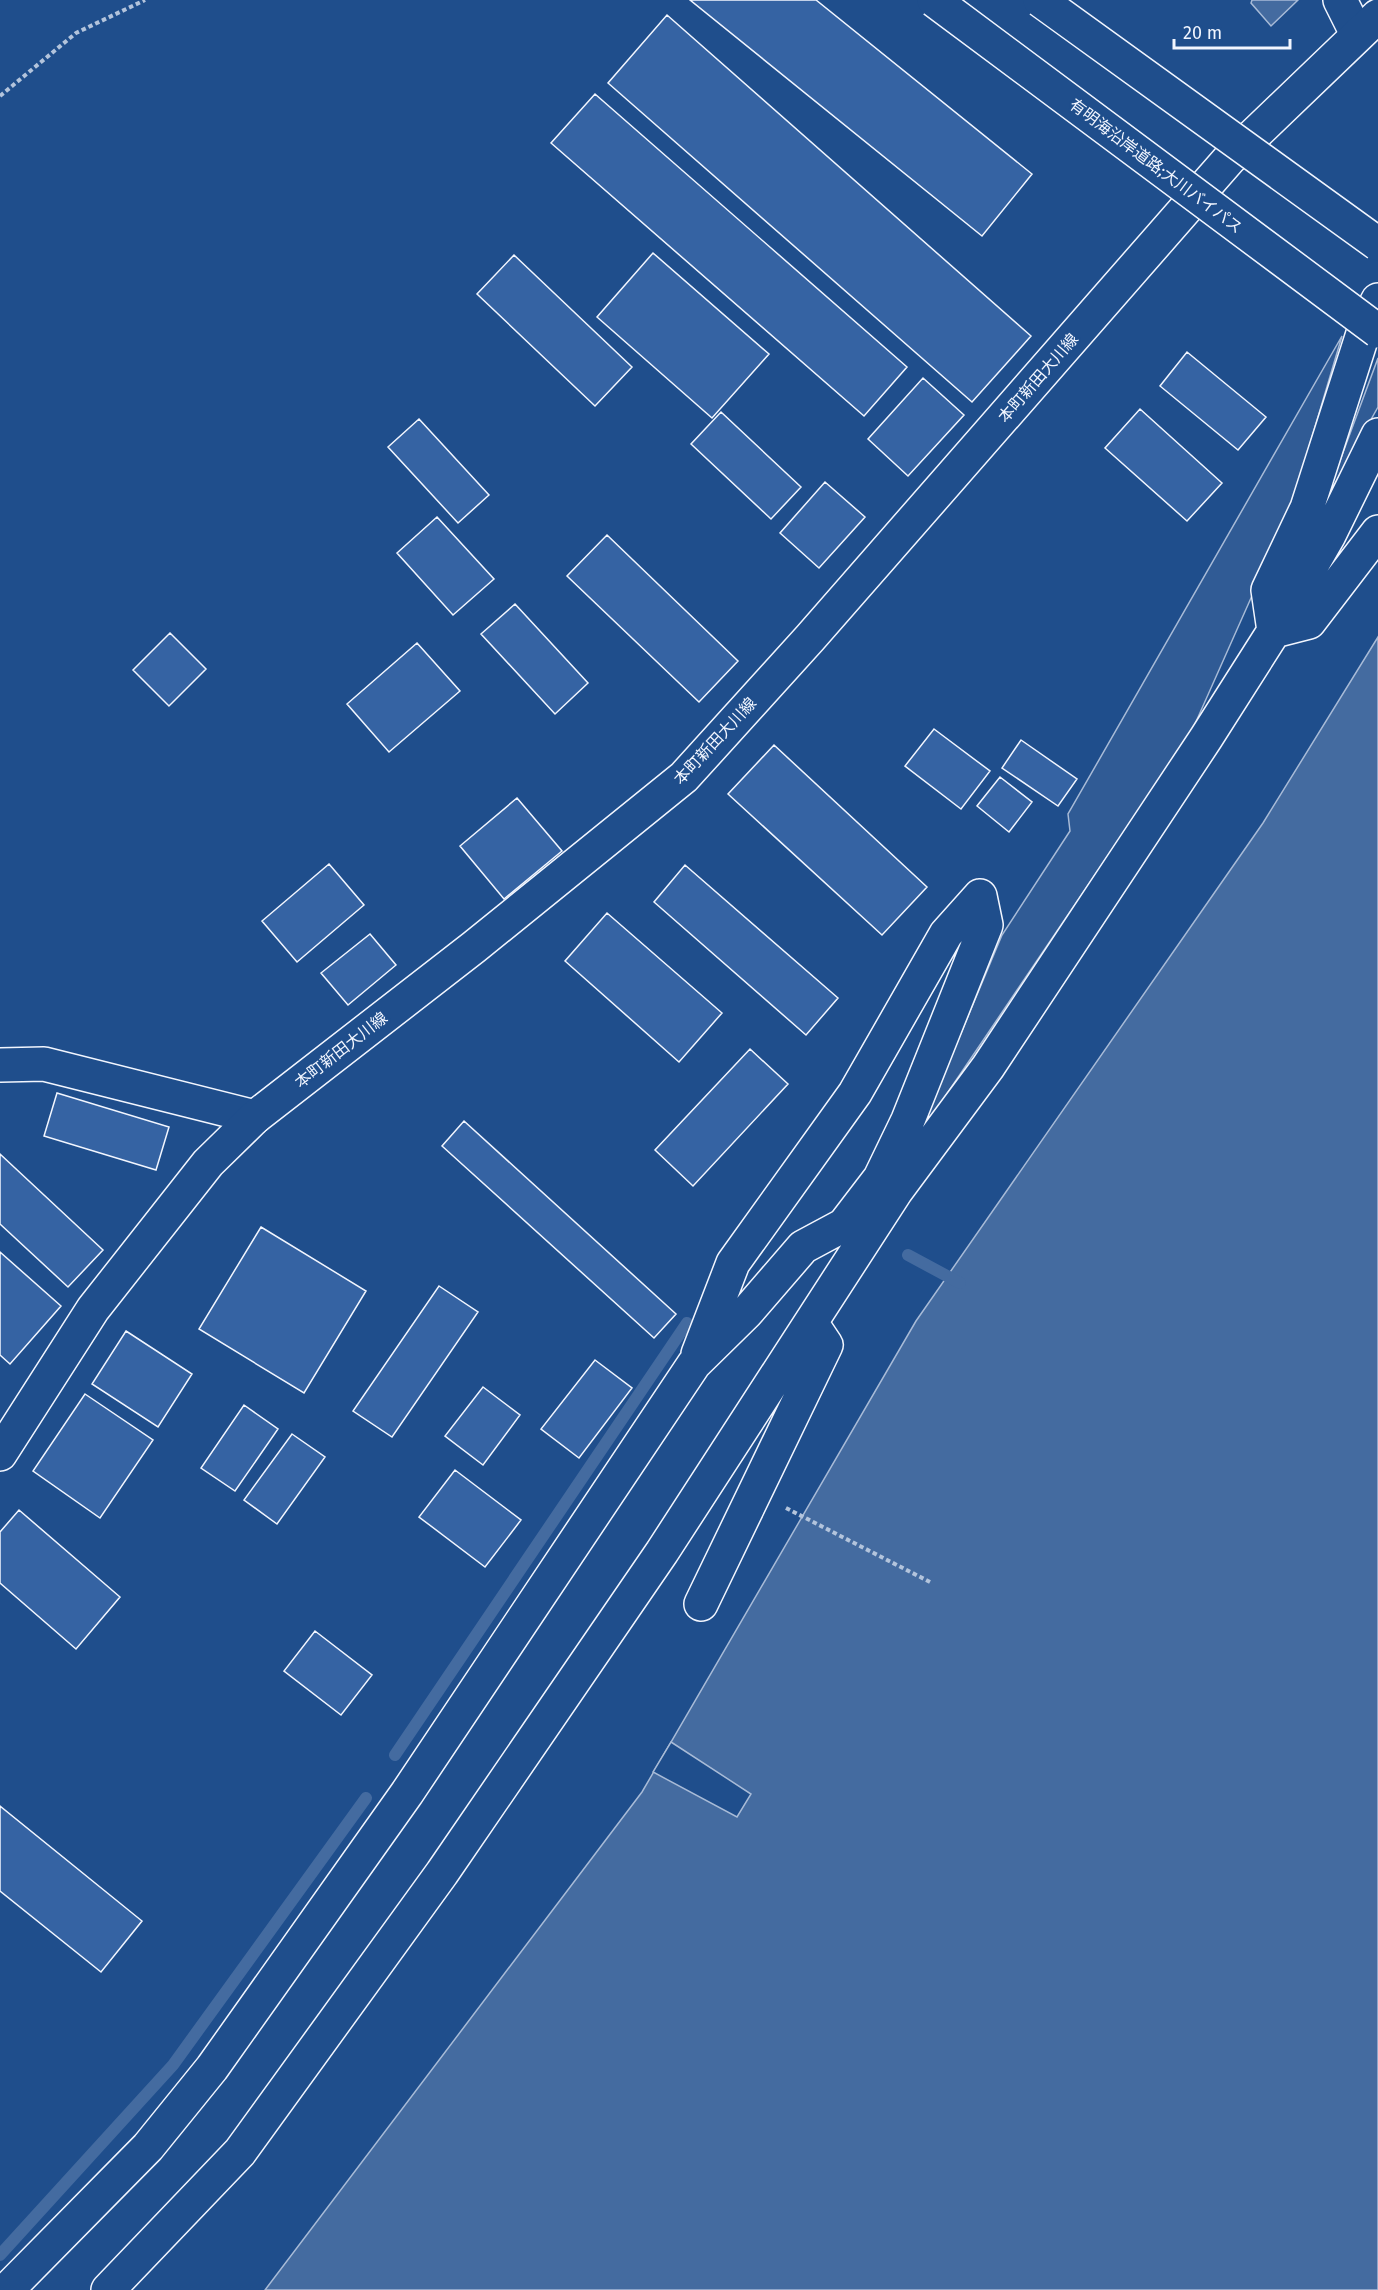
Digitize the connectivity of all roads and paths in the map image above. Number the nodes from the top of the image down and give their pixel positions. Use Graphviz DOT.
graph roads {
  1 [pos="145,0"];
  2 [pos="934,0"];
  3 [pos="1040,0"];
  4 [pos="1340,0"];
  5 [pos="1368,25"];
  6 [pos="0,96"];
  7 [pos="1378,244"];
  8 [pos="1378,300"];
  9 [pos="1378,331"];
  10 [pos="1378,435"];
  11 [pos="1378,532"];
  12 [pos="1274,631"];
  13 [pos="0,1065"];
  14 [pos="255,1117"];
  15 [pos="888,1185"];
  16 [pos="812,1324"];
  17 [pos="693,1365"];
  18 [pos="0,1454"];
  19 [pos="785,1508"];
  20 [pos="930,1582"];
  21 [pos="701,1604"];
  22 [pos="7,2290"];
  23 [pos="108,2290"];
  1 -- 6 [label="path"];
  2 -- 9 [label="main road, 有明海沿岸道路;大川バイパス, bridge"];
  3 -- 7 [label="main road, bridge"];
  4 -- 5 [label="main road"];
  5 -- 14 [label="main road, 本町新田大川線"];
  8 -- 12 [label="main road"];
  10 -- 12 [label="main road"];
  11 -- 12 [label="main road"];
  12 -- 15 [label="main road"];
  13 -- 14 [label="main road"];
  14 -- 18 [label="main road, 本町新田大川線"];
  15 -- 16 [label="main road"];
  15 -- 17 [label="main road"];
  15 -- 17 [label="main road"];
  16 -- 21 [label="main road"];
  16 -- 23 [label="main road"];
  17 -- 22 [label="main road"];
  19 -- 20 [label="path"];
}
